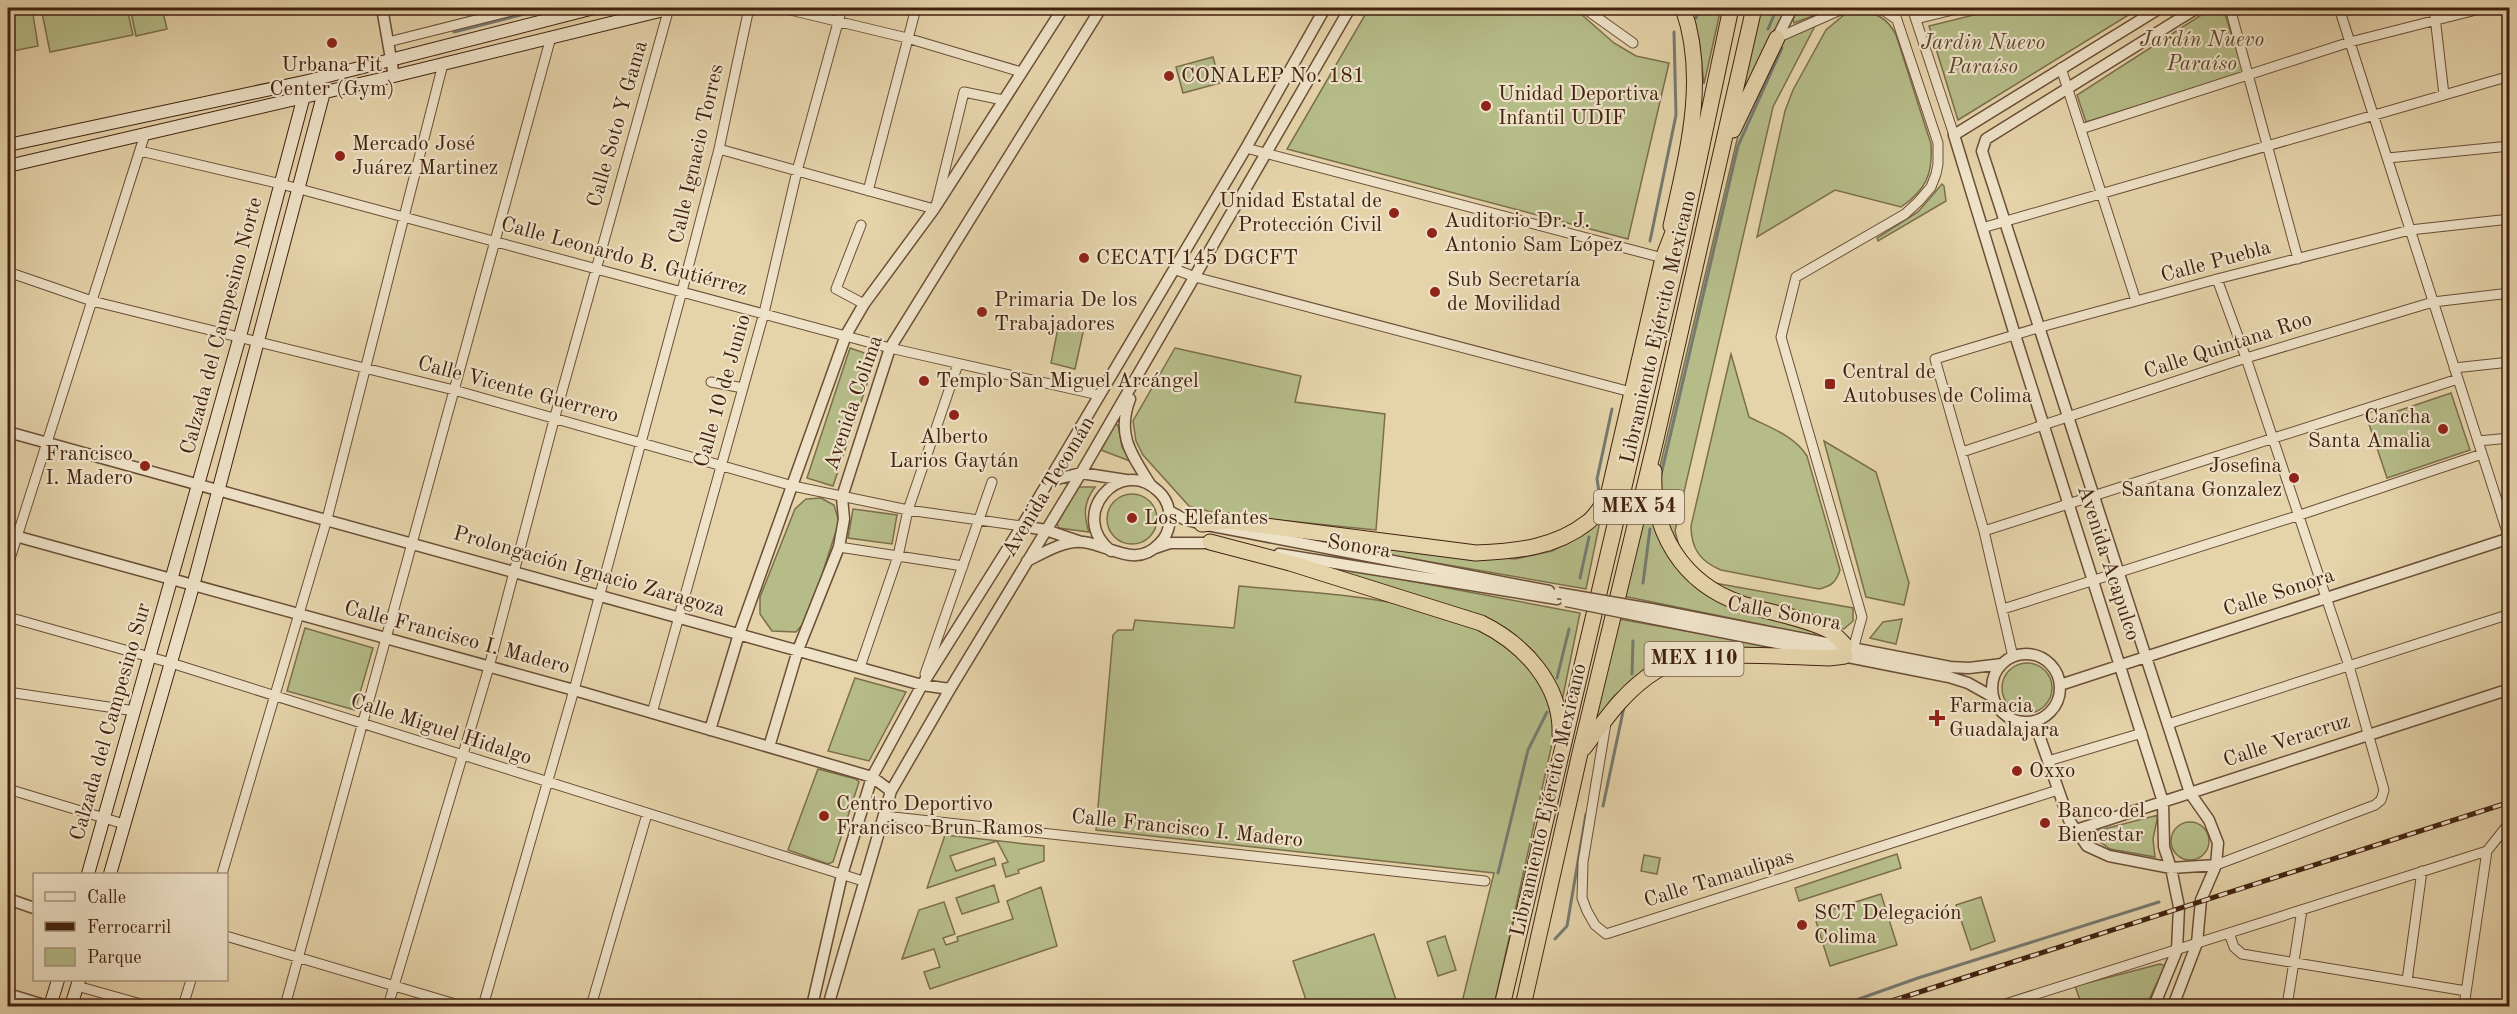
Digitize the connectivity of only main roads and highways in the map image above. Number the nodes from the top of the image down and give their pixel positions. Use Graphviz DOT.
graph roads {
  1 [pos="594,8"];
  2 [pos="670,8"];
  3 [pos="1683,8"];
  4 [pos="1754,8"];
  5 [pos="1729,10"];
  6 [pos="1777,38"];
  7 [pos="308,81"];
  8 [pos="324,92"];
  9 [pos="304,97"];
  10 [pos="8,145"];
  11 [pos="8,166"];
  12 [pos="1716,169"];
  13 [pos="1695,178"];
  14 [pos="1663,258"];
  15 [pos="259,262"];
  16 [pos="278,267"];
  17 [pos="250,298"];
  18 [pos="268,303"];
  19 [pos="1656,440"];
  20 [pos="1608,496"];
  21 [pos="1202,524"];
  22 [pos="1210,542"];
  23 [pos="1603,573"];
  24 [pos="172,580"];
  25 [pos="193,586"];
  26 [pos="1580,753"];
  27 [pos="1560,761"];
  28 [pos="88,873"];
  29 [pos="110,873"];
  30 [pos="58,981"];
  31 [pos="78,983"];
  32 [pos="49,1006"];
  33 [pos="71,1006"];
  34 [pos="1502,1006"];
  35 [pos="1523,1006"];
  1 -- 7 [label="main road"];
  2 -- 8 [label="main road"];
  3 -- 14 [label="highway"];
  4 -- 12 [label="highway, Libramiento Ejército Mexicano / MEX 54"];
  5 -- 13 [label="highway, Libramiento Ejército Mexicano / MEX 54"];
  6 -- 12 [label="highway"];
  7 -- 9 [label="main road, Calzada del Campesino Norte"];
  7 -- 10 [label="main road"];
  8 -- 9 [label="main road"];
  8 -- 16 [label="main road, Calzada del Campesino Norte"];
  9 -- 11 [label="main road"];
  9 -- 15 [label="main road, Calzada del Campesino Norte"];
  12 -- 19 [label="highway, Libramiento Ejército Mexicano / MEX 54"];
  13 -- 14 [label="highway"];
  13 -- 23 [label="highway, Libramiento Ejército Mexicano / MEX 54"];
  14 -- 20 [label="highway"];
  15 -- 16 [label="main road"];
  15 -- 17 [label="main road, Calzada del Campesino Norte"];
  16 -- 18 [label="main road, Calzada del Campesino Norte"];
  17 -- 18 [label="main road"];
  17 -- 24 [label="main road, Calzada del Campesino Norte"];
  18 -- 25 [label="main road, Calzada del Campesino Norte"];
  19 -- 26 [label="highway, Libramiento Ejército Mexicano / MEX 54"];
  19 -- 26 [label="highway, MEX 110"];
  20 -- 21 [label="highway"];
  20 -- 23 [label="highway"];
  22 -- 27 [label="highway"];
  23 -- 27 [label="highway, Libramiento Ejército Mexicano / MEX 54"];
  24 -- 28 [label="main road, Calzada del Campesino Sur"];
  25 -- 29 [label="main road, Calzada del Campesino Sur"];
  26 -- 35 [label="highway, Libramiento Ejército Mexicano / MEX 54"];
  27 -- 34 [label="highway, Libramiento Ejército Mexicano / MEX 54"];
  30 -- 32 [label="main road"];
  31 -- 33 [label="main road"];
}
